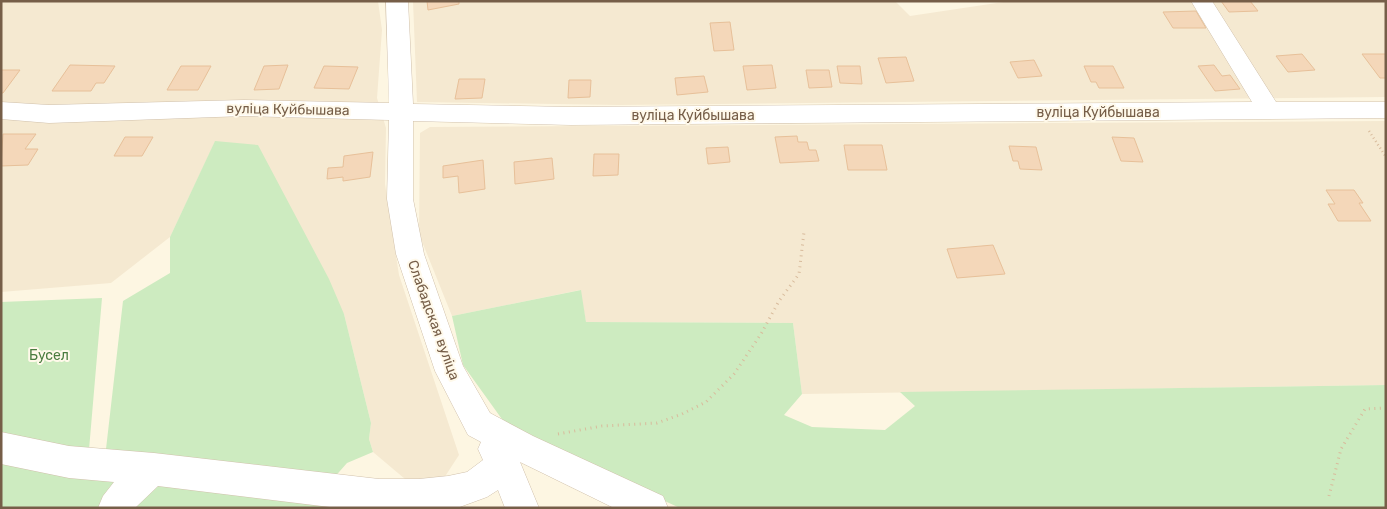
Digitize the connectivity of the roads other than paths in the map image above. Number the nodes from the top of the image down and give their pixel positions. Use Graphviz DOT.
graph roads {
  1 [pos="397,1"];
  2 [pos="1201,1"];
  3 [pos="1,110"];
  4 [pos="1386,110"];
  5 [pos="402,111"];
  6 [pos="1270,111"];
  7 [pos="1,448"];
  8 [pos="512,455"];
  9 [pos="154,469"];
  10 [pos="370,502"];
  11 [pos="115,508"];
  12 [pos="522,508"];
  13 [pos="651,508"];
  1 -- 5 [label="street, Слабадская вуліца"];
  2 -- 6 [label="street"];
  3 -- 5 [label="street, вуліца Куйбышава"];
  4 -- 6 [label="street, вуліца Куйбышава"];
  5 -- 6 [label="street, вуліца Куйбышава"];
  5 -- 8 [label="street, Слабадская вуліца"];
  7 -- 9 [label="street"];
  8 -- 10 [label="street"];
  8 -- 12 [label="street, Слабадская вуліца"];
  8 -- 13 [label="street"];
  9 -- 10 [label="street"];
  9 -- 11 [label="street"];
}
